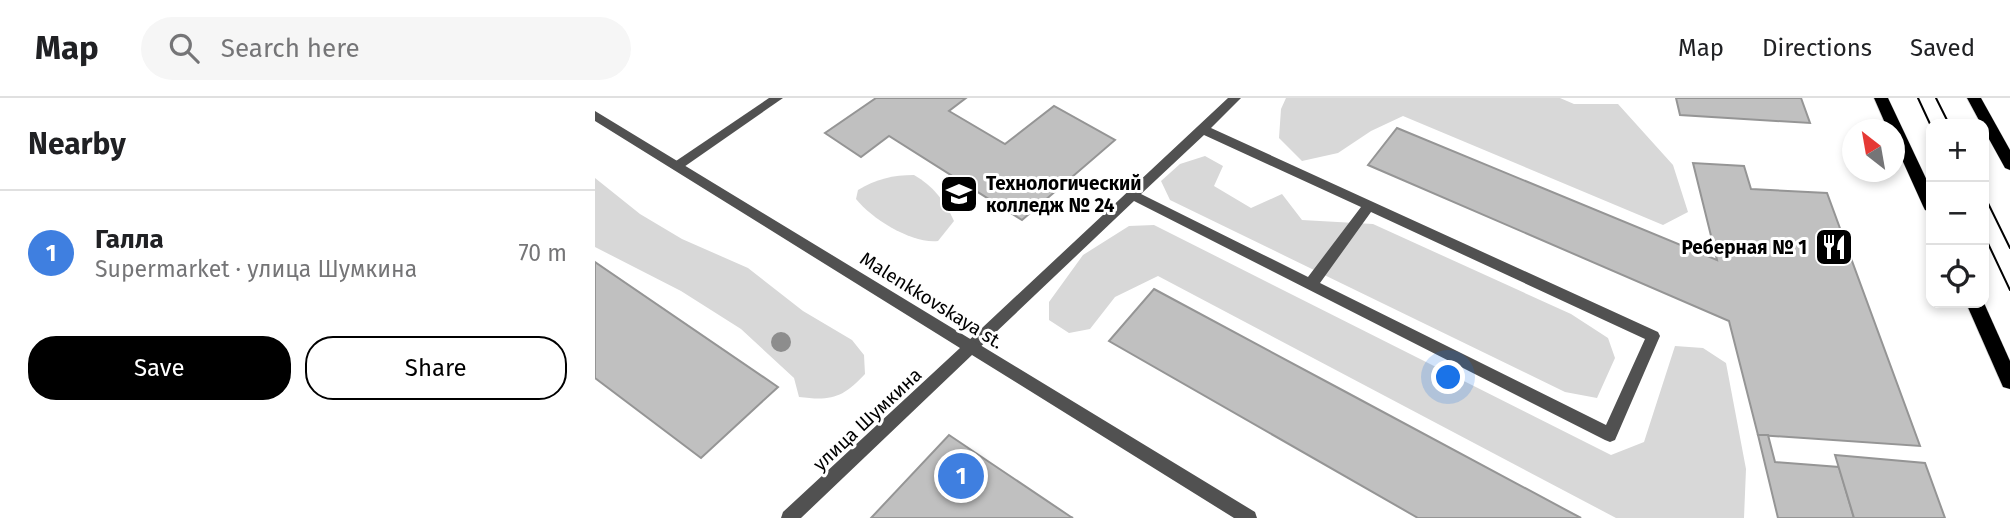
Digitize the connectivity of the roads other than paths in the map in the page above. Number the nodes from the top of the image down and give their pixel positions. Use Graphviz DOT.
graph roads {
  1 [pos="777,98"];
  2 [pos="1235,98"];
  3 [pos="1881,98"];
  4 [pos="1974,98"];
  5 [pos="595,115"];
  6 [pos="1202,129"];
  7 [pos="2010,164"];
  8 [pos="677,166"];
  9 [pos="1132,195"];
  10 [pos="1926,195"];
  11 [pos="1369,206"];
  12 [pos="1311,284"];
  13 [pos="1977,308"];
  14 [pos="971,347"];
  15 [pos="2010,381"];
  16 [pos="789,518"];
  17 [pos="1249,518"];
  1 -- 8 [label="street"];
  2 -- 6 [label="street, улица Шумкина"];
  3 -- 10 [label="main road"];
  4 -- 7 [label="main road"];
  5 -- 8 [label="street, Malenkkovskaya st."];
  6 -- 9 [label="street, улица Шумкина"];
  6 -- 11 [label="street"];
  8 -- 14 [label="street, Malenkkovskaya st."];
  9 -- 12 [label="street"];
  9 -- 14 [label="street, улица Шумкина"];
  11 -- 12 [label="street"];
  11 -- 12 [label="street"];
  13 -- 15 [label="main road"];
  14 -- 16 [label="street, улица Шумкина"];
  14 -- 17 [label="street, Malenkkovskaya st."];
}
